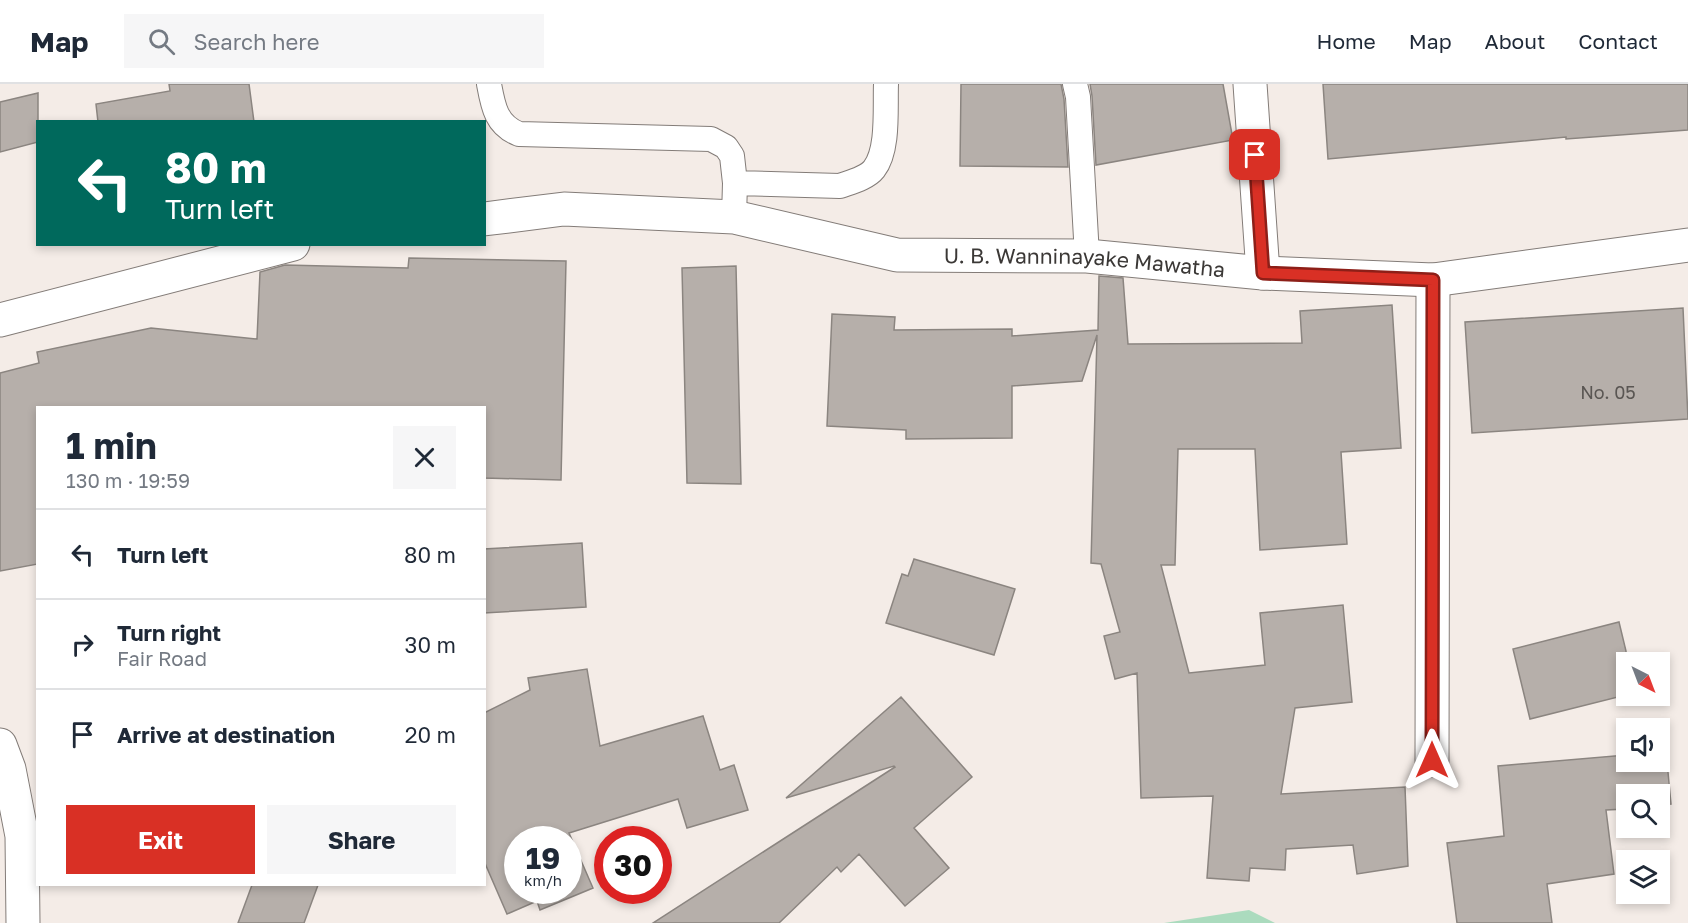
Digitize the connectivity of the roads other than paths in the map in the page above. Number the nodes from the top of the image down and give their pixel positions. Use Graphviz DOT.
graph roads {
  1 [pos="489,84"];
  2 [pos="886,84"];
  3 [pos="1075,84"];
  4 [pos="1250,84"];
  5 [pos="735,183"];
  6 [pos="734,217"];
  7 [pos="486,219"];
  8 [pos="1688,245"];
  9 [pos="285,246"];
  10 [pos="1087,256"];
  11 [pos="1263,273"];
  12 [pos="1433,280"];
  13 [pos="0,320"];
  14 [pos="0,745"];
  15 [pos="1432,760"];
  16 [pos="23,923"];
  1 -- 5 [label="lane"];
  2 -- 5 [label="lane"];
  3 -- 10 [label="lane"];
  4 -- 11 [label="main road"];
  5 -- 6 [label="lane"];
  6 -- 7 [label="main road, U. B. Wanninayake Mawatha"];
  6 -- 10 [label="main road, U. B. Wanninayake Mawatha"];
  8 -- 12 [label="main road, U. B. Wanninayake Mawatha"];
  9 -- 13 [label="main road"];
  10 -- 11 [label="main road, U. B. Wanninayake Mawatha"];
  11 -- 12 [label="main road, U. B. Wanninayake Mawatha"];
  12 -- 15 [label="main road"];
  14 -- 16 [label="main road"];
}
